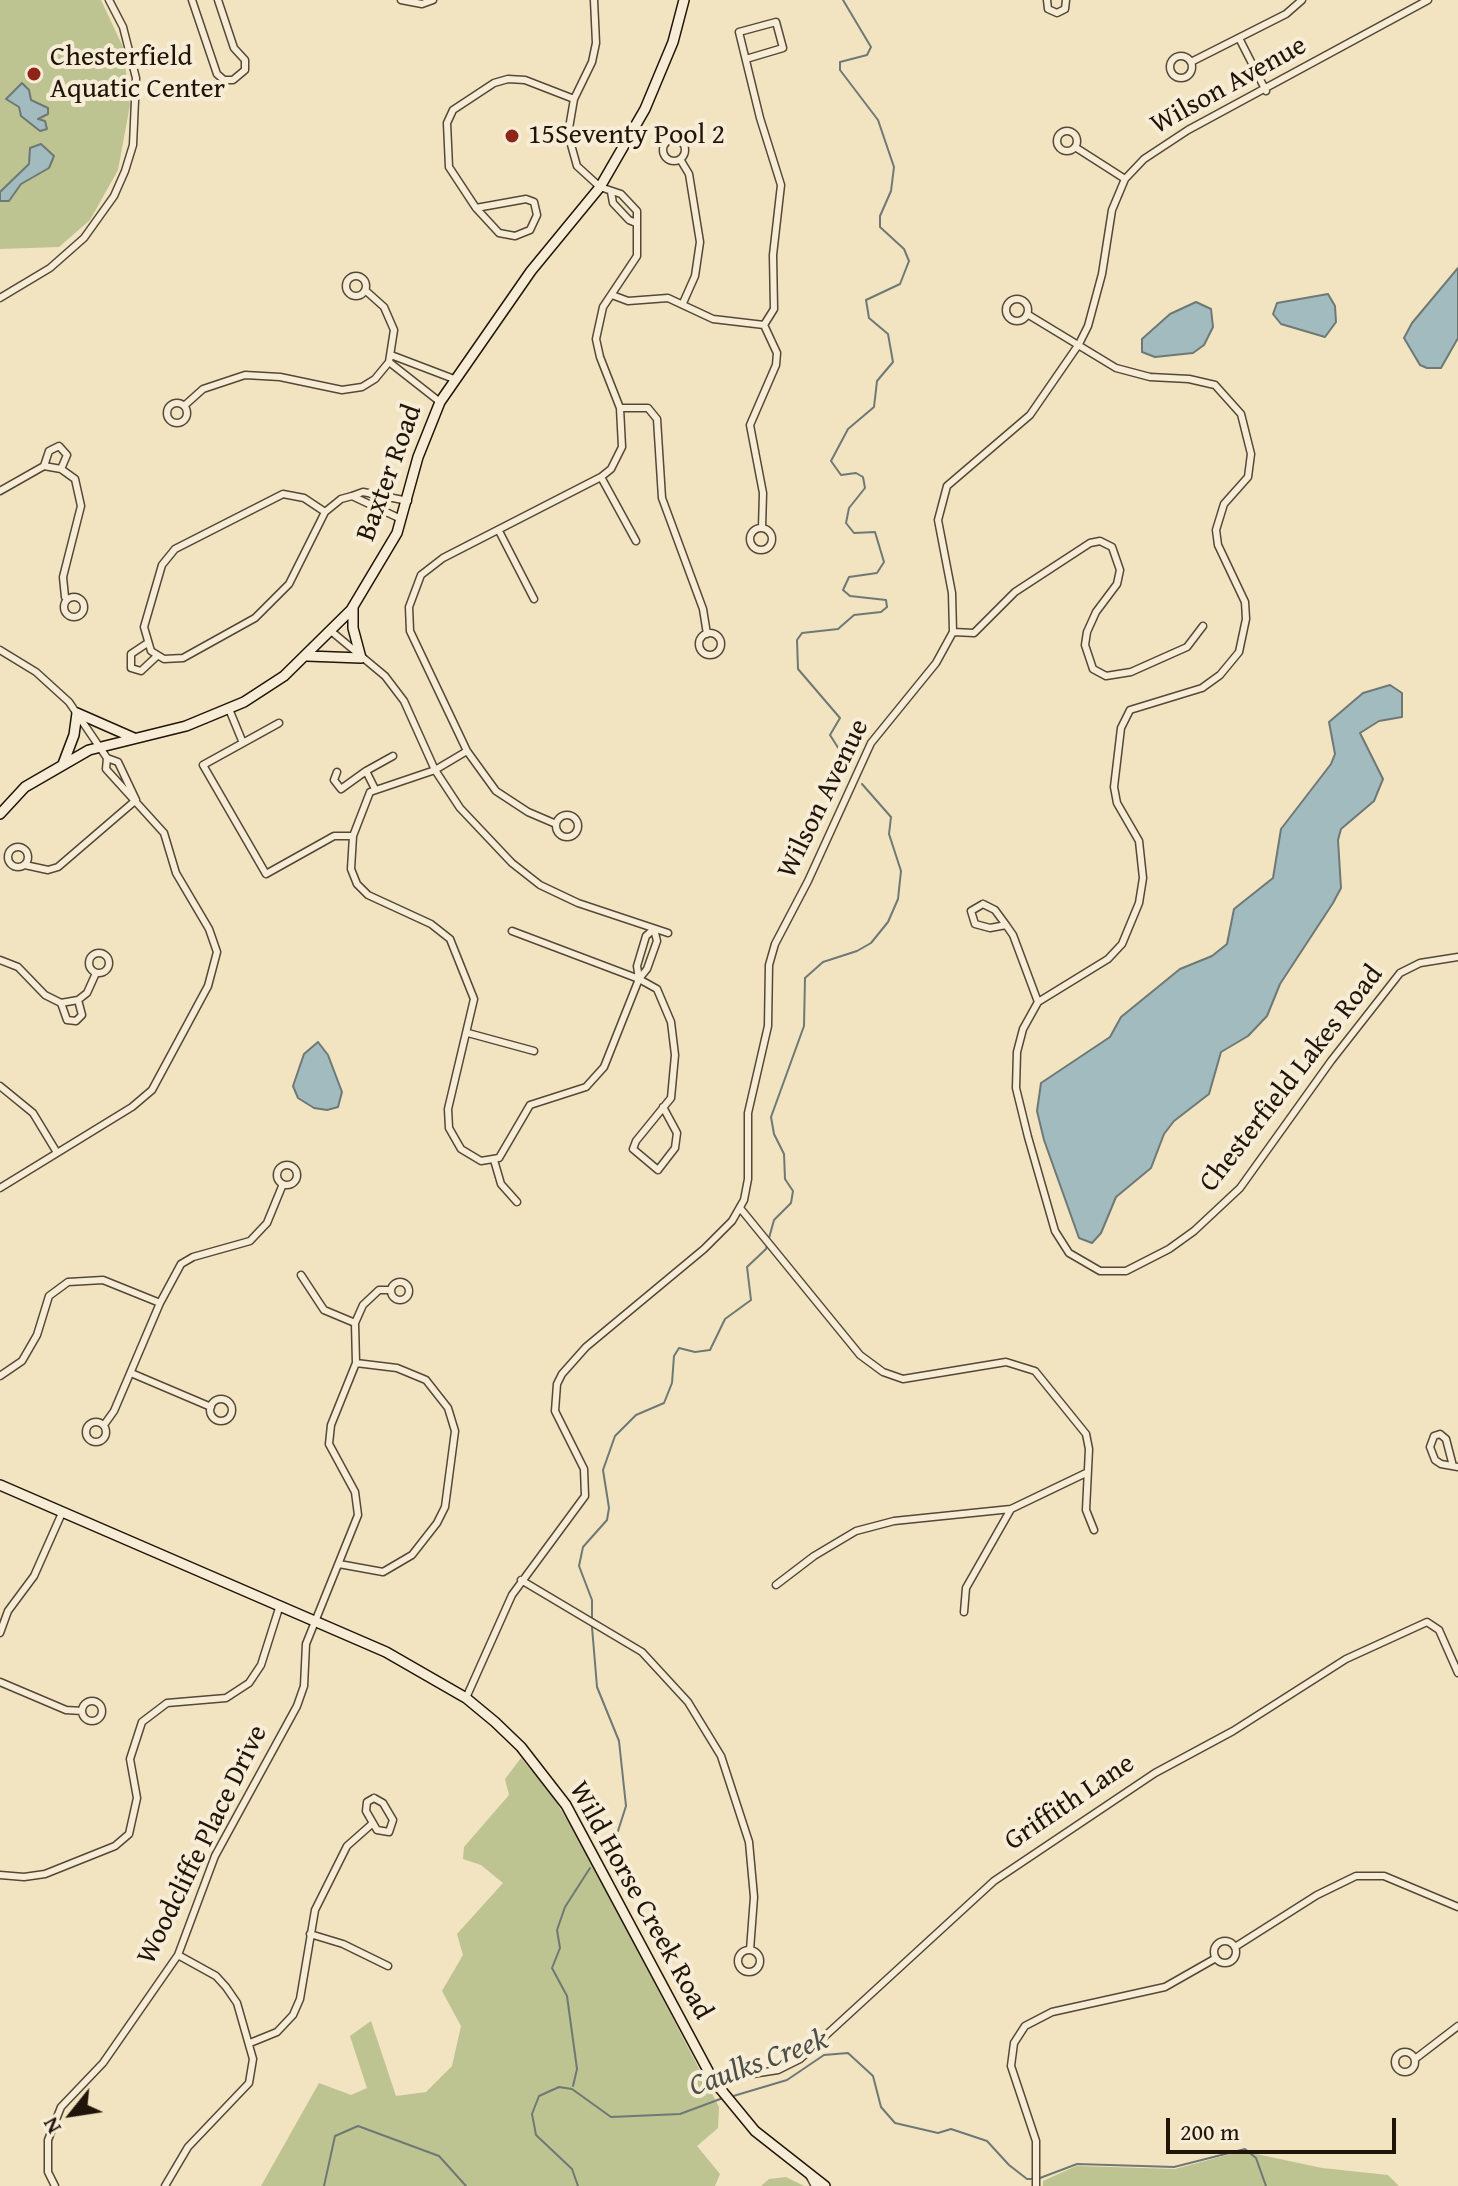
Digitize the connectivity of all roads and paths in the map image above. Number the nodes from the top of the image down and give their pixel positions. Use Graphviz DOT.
graph roads {
  1 [pos="109,0"];
  2 [pos="192,0"];
  3 [pos="218,0"];
  4 [pos="401,0"];
  5 [pos="433,0"];
  6 [pos="594,0"];
  7 [pos="684,0"];
  8 [pos="1047,0"];
  9 [pos="1076,0"];
  10 [pos="1302,0"];
  11 [pos="1428,0"];
  12 [pos="1066,1"];
  13 [pos="1239,38"];
  14 [pos="746,59"];
  15 [pos="1191,62"];
  16 [pos="1266,91"];
  17 [pos="574,99"];
  18 [pos="1075,147"];
  19 [pos="680,159"];
  20 [pos="1125,179"];
  21 [pos="600,187"];
  22 [pos="611,192"];
  23 [pos="476,208"];
  24 [pos="636,223"];
  25 [pos="365,290"];
  26 [pos="612,295"];
  27 [pos="0,298"];
  28 [pos="683,303"];
  29 [pos="1027,314"];
  30 [pos="764,325"];
  31 [pos="1079,344"];
  32 [pos="390,359"];
  33 [pos="454,379"];
  34 [pos="440,402"];
  35 [pos="184,406"];
  36 [pos="620,408"];
  37 [pos="44,466"];
  38 [pos="61,469"];
  39 [pos="601,477"];
  40 [pos="0,491"];
  41 [pos="352,496"];
  42 [pos="408,501"];
  43 [pos="325,512"];
  44 [pos="401,520"];
  45 [pos="762,528"];
  46 [pos="499,531"];
  47 [pos="636,541"];
  48 [pos="65,597"];
  49 [pos="534,599"];
  50 [pos="353,608"];
  51 [pos="1203,626"];
  52 [pos="331,631"];
  53 [pos="953,632"];
  54 [pos="707,634"];
  55 [pos="146,644"];
  56 [pos="0,650"];
  57 [pos="157,656"];
  58 [pos="307,656"];
  59 [pos="361,658"];
  60 [pos="229,709"];
  61 [pos="77,713"];
  62 [pos="279,723"];
  63 [pos="134,738"];
  64 [pos="243,743"];
  65 [pos="100,747"];
  66 [pos="467,751"];
  67 [pos="393,756"];
  68 [pos="107,758"];
  69 [pos="63,764"];
  70 [pos="435,770"];
  71 [pos="366,771"];
  72 [pos="337,772"];
  73 [pos="375,789"];
  74 [pos="136,800"];
  75 [pos="0,814"];
  76 [pos="556,824"];
  77 [pos="353,836"];
  78 [pos="25,865"];
  79 [pos="1006,925"];
  80 [pos="654,929"];
  81 [pos="512,931"];
  82 [pos="668,933"];
  83 [pos="1458,957"];
  84 [pos="0,960"];
  85 [pos="96,973"];
  86 [pos="639,979"];
  87 [pos="78,1000"];
  88 [pos="1038,1002"];
  89 [pos="61,1003"];
  90 [pos="468,1033"];
  91 [pos="534,1051"];
  92 [pos="0,1086"];
  93 [pos="663,1107"];
  94 [pos="56,1151"];
  95 [pos="494,1160"];
  96 [pos="283,1184"];
  97 [pos="0,1188"];
  98 [pos="517,1202"];
  99 [pos="740,1208"];
  100 [pos="301,1275"];
  101 [pos="391,1290"];
  102 [pos="160,1303"];
  103 [pos="355,1323"];
  104 [pos="356,1363"];
  105 [pos="131,1373"];
  106 [pos="0,1376"];
  107 [pos="211,1407"];
  108 [pos="104,1425"];
  109 [pos="1455,1466"];
  110 [pos="1086,1473"];
  111 [pos="0,1485"];
  112 [pos="1011,1509"];
  113 [pos="62,1513"];
  114 [pos="1094,1530"];
  115 [pos="339,1564"];
  116 [pos="521,1580"];
  117 [pos="776,1585"];
  118 [pos="280,1605"];
  119 [pos="964,1612"];
  120 [pos="315,1621"];
  121 [pos="0,1633"];
  122 [pos="1458,1673"];
  123 [pos="0,1682"];
  124 [pos="466,1698"];
  125 [pos="82,1711"];
  126 [pos="373,1823"];
  127 [pos="0,1875"];
  128 [pos="1458,1907"];
  129 [pos="310,1934"];
  130 [pos="1235,1947"];
  131 [pos="750,1950"];
  132 [pos="178,1955"];
  133 [pos="1216,1958"];
  134 [pos="388,1966"];
  135 [pos="1458,2026"];
  136 [pos="250,2043"];
  137 [pos="1415,2059"];
  138 [pos="716,2084"];
  139 [pos="809,2175"];
  140 [pos="55,2186"];
  141 [pos="165,2186"];
  142 [pos="815,2186"];
  143 [pos="825,2186"];
  144 [pos="1036,2186"];
  1 -- 27 [label="street"];
  2 -- 3 [label="street"];
  4 -- 5 [label="street"];
  6 -- 17 [label="street"];
  7 -- 21 [label="main road, Baxter Road"];
  8 -- 12 [label="street"];
  9 -- 12 [label="street"];
  10 -- 13 [label="street"];
  11 -- 16 [label="street, Wilson Avenue"];
  13 -- 15 [label="street"];
  13 -- 16 [label="street"];
  14 -- 14 [label="street"];
  14 -- 30 [label="street"];
  16 -- 20 [label="street, Wilson Avenue"];
  17 -- 21 [label="street"];
  17 -- 23 [label="street"];
  18 -- 20 [label="street"];
  19 -- 28 [label="street"];
  20 -- 31 [label="street, Wilson Avenue"];
  21 -- 22 [label="street"];
  21 -- 33 [label="main road, Baxter Road"];
  22 -- 24 [label="street"];
  22 -- 24 [label="street"];
  23 -- 23 [label="street"];
  24 -- 26 [label="street"];
  25 -- 32 [label="street"];
  26 -- 28 [label="street"];
  26 -- 36 [label="street"];
  28 -- 30 [label="street"];
  29 -- 31 [label="street"];
  30 -- 45 [label="street"];
  31 -- 53 [label="street, Wilson Avenue"];
  31 -- 88 [label="street"];
  32 -- 33 [label="street"];
  32 -- 34 [label="street"];
  32 -- 35 [label="street"];
  33 -- 34 [label="main road, Baxter Road"];
  34 -- 42 [label="main road, Baxter Road"];
  36 -- 39 [label="street"];
  36 -- 54 [label="street"];
  37 -- 38 [label="street"];
  37 -- 38 [label="street"];
  37 -- 40 [label="street"];
  38 -- 48 [label="street"];
  39 -- 46 [label="street"];
  39 -- 47 [label="street"];
  41 -- 42 [label="street"];
  41 -- 43 [label="street"];
  41 -- 44 [label="street"];
  42 -- 44 [label="main road, Baxter Road"];
  43 -- 55 [label="street"];
  43 -- 57 [label="street"];
  44 -- 50 [label="main road, Baxter Road"];
  46 -- 49 [label="street"];
  46 -- 66 [label="street"];
  50 -- 52 [label="main road, Baxter Road"];
  50 -- 59 [label="main road"];
  51 -- 53 [label="street"];
  52 -- 58 [label="main road, Baxter Road"];
  52 -- 59 [label="street"];
  53 -- 99 [label="street, Wilson Avenue"];
  55 -- 57 [label="street"];
  55 -- 57 [label="street"];
  56 -- 61 [label="street"];
  58 -- 59 [label="main road"];
  58 -- 60 [label="main road, Baxter Road"];
  59 -- 70 [label="street"];
  60 -- 63 [label="main road, Baxter Road"];
  60 -- 64 [label="street"];
  61 -- 63 [label="main road"];
  61 -- 65 [label="street"];
  61 -- 69 [label="main road"];
  62 -- 64 [label="street"];
  63 -- 65 [label="main road, Baxter Road"];
  64 -- 77 [label="street"];
  65 -- 68 [label="street"];
  65 -- 69 [label="main road, Baxter Road"];
  66 -- 70 [label="street"];
  66 -- 76 [label="street"];
  67 -- 71 [label="street"];
  68 -- 74 [label="street"];
  68 -- 74 [label="street"];
  69 -- 75 [label="main road, Baxter Road"];
  70 -- 73 [label="street"];
  70 -- 80 [label="street"];
  71 -- 72 [label="street"];
  71 -- 73 [label="street"];
  73 -- 77 [label="street"];
  74 -- 78 [label="street"];
  74 -- 94 [label="street"];
  77 -- 90 [label="street"];
  79 -- 79 [label="street"];
  79 -- 88 [label="street"];
  80 -- 82 [label="street"];
  80 -- 86 [label="street"];
  80 -- 86 [label="street"];
  81 -- 86 [label="street"];
  83 -- 88 [label="street, Chesterfield Lakes Road"];
  84 -- 89 [label="street"];
  85 -- 87 [label="street"];
  86 -- 93 [label="street"];
  86 -- 95 [label="street"];
  87 -- 89 [label="street"];
  87 -- 89 [label="street"];
  90 -- 91 [label="street"];
  90 -- 95 [label="street"];
  92 -- 94 [label="street"];
  93 -- 93 [label="street"];
  94 -- 97 [label="street"];
  95 -- 98 [label="street"];
  96 -- 102 [label="street"];
  99 -- 110 [label="street"];
  99 -- 116 [label="street, Wilson Avenue"];
  100 -- 103 [label="street"];
  101 -- 103 [label="street"];
  102 -- 105 [label="street"];
  102 -- 106 [label="street"];
  103 -- 104 [label="street, Woodcliffe Place Drive"];
  104 -- 115 [label="street, Woodcliffe Place Drive"];
  104 -- 115 [label="street"];
  105 -- 107 [label="street"];
  105 -- 108 [label="street"];
  109 -- 109 [label="street"];
  110 -- 112 [label="street"];
  110 -- 114 [label="street"];
  111 -- 113 [label="main road, Wild Horse Creek Road"];
  112 -- 117 [label="street"];
  112 -- 119 [label="street"];
  113 -- 118 [label="main road, Wild Horse Creek Road"];
  113 -- 121 [label="street"];
  115 -- 120 [label="street, Woodcliffe Place Drive"];
  116 -- 124 [label="street, Wilson Avenue"];
  116 -- 131 [label="street"];
  118 -- 120 [label="main road, Wild Horse Creek Road"];
  118 -- 127 [label="street"];
  120 -- 124 [label="main road, Wild Horse Creek Road"];
  120 -- 132 [label="street, Woodcliffe Place Drive"];
  122 -- 138 [label="street, Griffith Lane"];
  123 -- 125 [label="street"];
  124 -- 138 [label="main road, Wild Horse Creek Road"];
  126 -- 126 [label="street"];
  126 -- 129 [label="street"];
  128 -- 130 [label="street"];
  129 -- 134 [label="street"];
  129 -- 136 [label="street"];
  130 -- 133 [label="street"];
  130 -- 133 [label="street"];
  132 -- 136 [label="street"];
  132 -- 140 [label="street, Woodcliffe Place Drive"];
  133 -- 144 [label="street"];
  135 -- 137 [label="street"];
  136 -- 141 [label="street"];
  138 -- 139 [label="main road, Wild Horse Creek Road"];
  139 -- 142 [label="street"];
  139 -- 143 [label="main road, Wild Horse Creek Road"];
}
